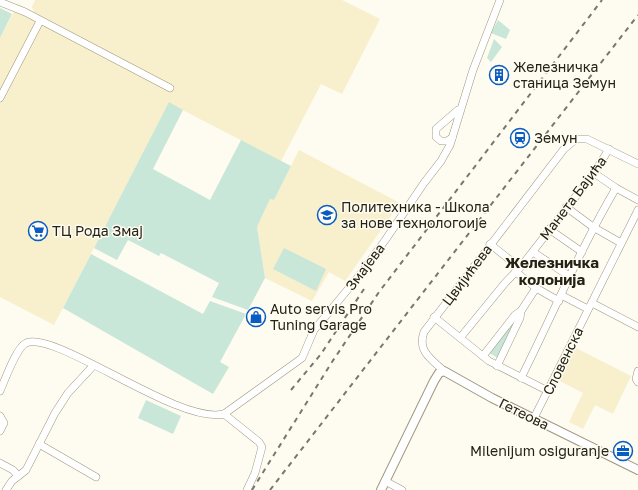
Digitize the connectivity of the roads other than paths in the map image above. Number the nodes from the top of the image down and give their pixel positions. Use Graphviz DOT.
graph roads {
  1 [pos="500,0"];
  2 [pos="0,2"];
  3 [pos="40,21"];
  4 [pos="170,88"];
  5 [pos="0,98"];
  6 [pos="459,109"];
  7 [pos="447,120"];
  8 [pos="454,128"];
  9 [pos="452,138"];
  10 [pos="444,141"];
  11 [pos="608,149"];
  12 [pos="445,154"];
  13 [pos="638,164"];
  14 [pos="594,173"];
  15 [pos="616,188"];
  16 [pos="638,200"];
  17 [pos="566,207"];
  18 [pos="638,210"];
  19 [pos="593,227"];
  20 [pos="549,229"];
  21 [pos="621,243"];
  22 [pos="490,244"];
  23 [pos="533,252"];
  24 [pos="582,252"];
  25 [pos="518,270"];
  26 [pos="570,276"];
  27 [pos="536,288"];
  28 [pos="560,298"];
  29 [pos="590,306"];
  30 [pos="521,311"];
  31 [pos="434,318"];
  32 [pos="638,327"];
  33 [pos="460,338"];
  34 [pos="421,343"];
  35 [pos="483,356"];
  36 [pos="93,366"];
  37 [pos="497,366"];
  38 [pos="444,371"];
  39 [pos="638,371"];
  40 [pos="521,378"];
  41 [pos="637,381"];
  42 [pos="0,391"];
  43 [pos="548,391"];
  44 [pos="224,414"];
  45 [pos="0,416"];
  46 [pos="534,418"];
  47 [pos="0,431"];
  48 [pos="39,444"];
  49 [pos="0,463"];
  50 [pos="638,470"];
  51 [pos="18,476"];
  52 [pos="96,477"];
  53 [pos="385,481"];
  54 [pos="8,489"];
  55 [pos="247,490"];
  56 [pos="381,490"];
  57 [pos="402,490"];
  1 -- 6 [label="street, Змајева"];
  2 -- 3 [label="street"];
  3 -- 4 [label="street"];
  3 -- 5 [label="street"];
  6 -- 7 [label="street"];
  6 -- 8 [label="street, Змајева"];
  7 -- 8 [label="street"];
  7 -- 10 [label="street"];
  8 -- 9 [label="street, Змајева"];
  9 -- 10 [label="street"];
  9 -- 12 [label="street, Змајева"];
  10 -- 12 [label="street"];
  11 -- 13 [label="street"];
  11 -- 14 [label="street, Манета Бајића"];
  11 -- 22 [label="street, Цвијићева"];
  12 -- 44 [label="street, Змајева"];
  14 -- 15 [label="street"];
  14 -- 17 [label="street, Манета Бајића"];
  15 -- 16 [label="street"];
  15 -- 19 [label="street"];
  17 -- 19 [label="street"];
  17 -- 20 [label="street, Манета Бајића"];
  18 -- 21 [label="street, Словенска"];
  19 -- 21 [label="street"];
  19 -- 24 [label="street"];
  20 -- 23 [label="street, Манета Бајића"];
  20 -- 24 [label="street"];
  21 -- 29 [label="street, Словенска"];
  22 -- 25 [label="street"];
  22 -- 31 [label="street, Цвијићева"];
  23 -- 25 [label="street, Манета Бајића"];
  23 -- 26 [label="street"];
  24 -- 26 [label="street"];
  25 -- 27 [label="street"];
  25 -- 33 [label="street, Манета Бајића"];
  26 -- 28 [label="street"];
  27 -- 28 [label="street"];
  27 -- 30 [label="street"];
  28 -- 29 [label="street"];
  28 -- 40 [label="street"];
  29 -- 32 [label="street"];
  29 -- 43 [label="street, Словенска"];
  30 -- 35 [label="street"];
  30 -- 37 [label="street"];
  31 -- 33 [label="street"];
  31 -- 34 [label="street, Цвијићева"];
  33 -- 35 [label="street"];
  34 -- 38 [label="street, Гетеова"];
  35 -- 37 [label="street"];
  36 -- 42 [label="street"];
  36 -- 44 [label="street"];
  36 -- 48 [label="street"];
  37 -- 40 [label="street"];
  38 -- 46 [label="street, Гетеова"];
  38 -- 53 [label="street"];
  39 -- 41 [label="street"];
  40 -- 43 [label="street"];
  43 -- 46 [label="street, Словенска"];
  44 -- 55 [label="street"];
  45 -- 47 [label="street"];
  46 -- 50 [label="street, Гетеова"];
  48 -- 51 [label="street"];
  48 -- 52 [label="street"];
  49 -- 51 [label="street"];
  51 -- 54 [label="street"];
  53 -- 56 [label="street"];
  53 -- 57 [label="street"];
}
